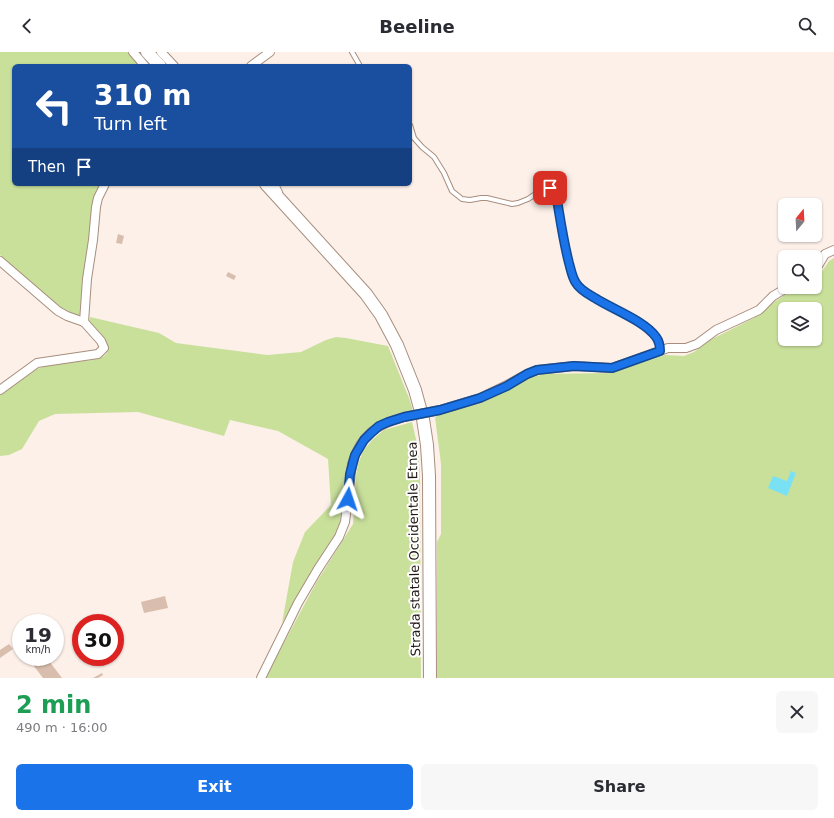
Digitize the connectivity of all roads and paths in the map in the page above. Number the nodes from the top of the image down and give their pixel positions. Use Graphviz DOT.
graph roads {
  1 [pos="133,52"];
  2 [pos="147,52"];
  3 [pos="161,52"];
  4 [pos="270,52"];
  5 [pos="352,52"];
  6 [pos="143,64"];
  7 [pos="158,64"];
  8 [pos="172,64"];
  9 [pos="253,64"];
  10 [pos="359,64"];
  11 [pos="412,132"];
  12 [pos="104,186"];
  13 [pos="268,186"];
  14 [pos="277,186"];
  15 [pos="284,204"];
  16 [pos="834,250"];
  17 [pos="822,259"];
  18 [pos="0,261"];
  19 [pos="778,293"];
  20 [pos="84,322"];
  21 [pos="660,351"];
  22 [pos="0,390"];
  23 [pos="261,678"];
  24 [pos="430,678"];
  1 -- 6 [label="street"];
  2 -- 7 [label="main road"];
  3 -- 8 [label="street"];
  4 -- 9 [label="street"];
  5 -- 10 [label="lane"];
  11 -- 21 [label="lane"];
  12 -- 20 [label="street"];
  13 -- 15 [label="main road, Strada statale Occidentale Etnea"];
  14 -- 15 [label="lane"];
  15 -- 24 [label="main road, Strada statale Occidentale Etnea"];
  16 -- 17 [label="street"];
  18 -- 20 [label="street"];
  19 -- 21 [label="street"];
  20 -- 22 [label="street"];
  21 -- 23 [label="street, bridge"];
}
